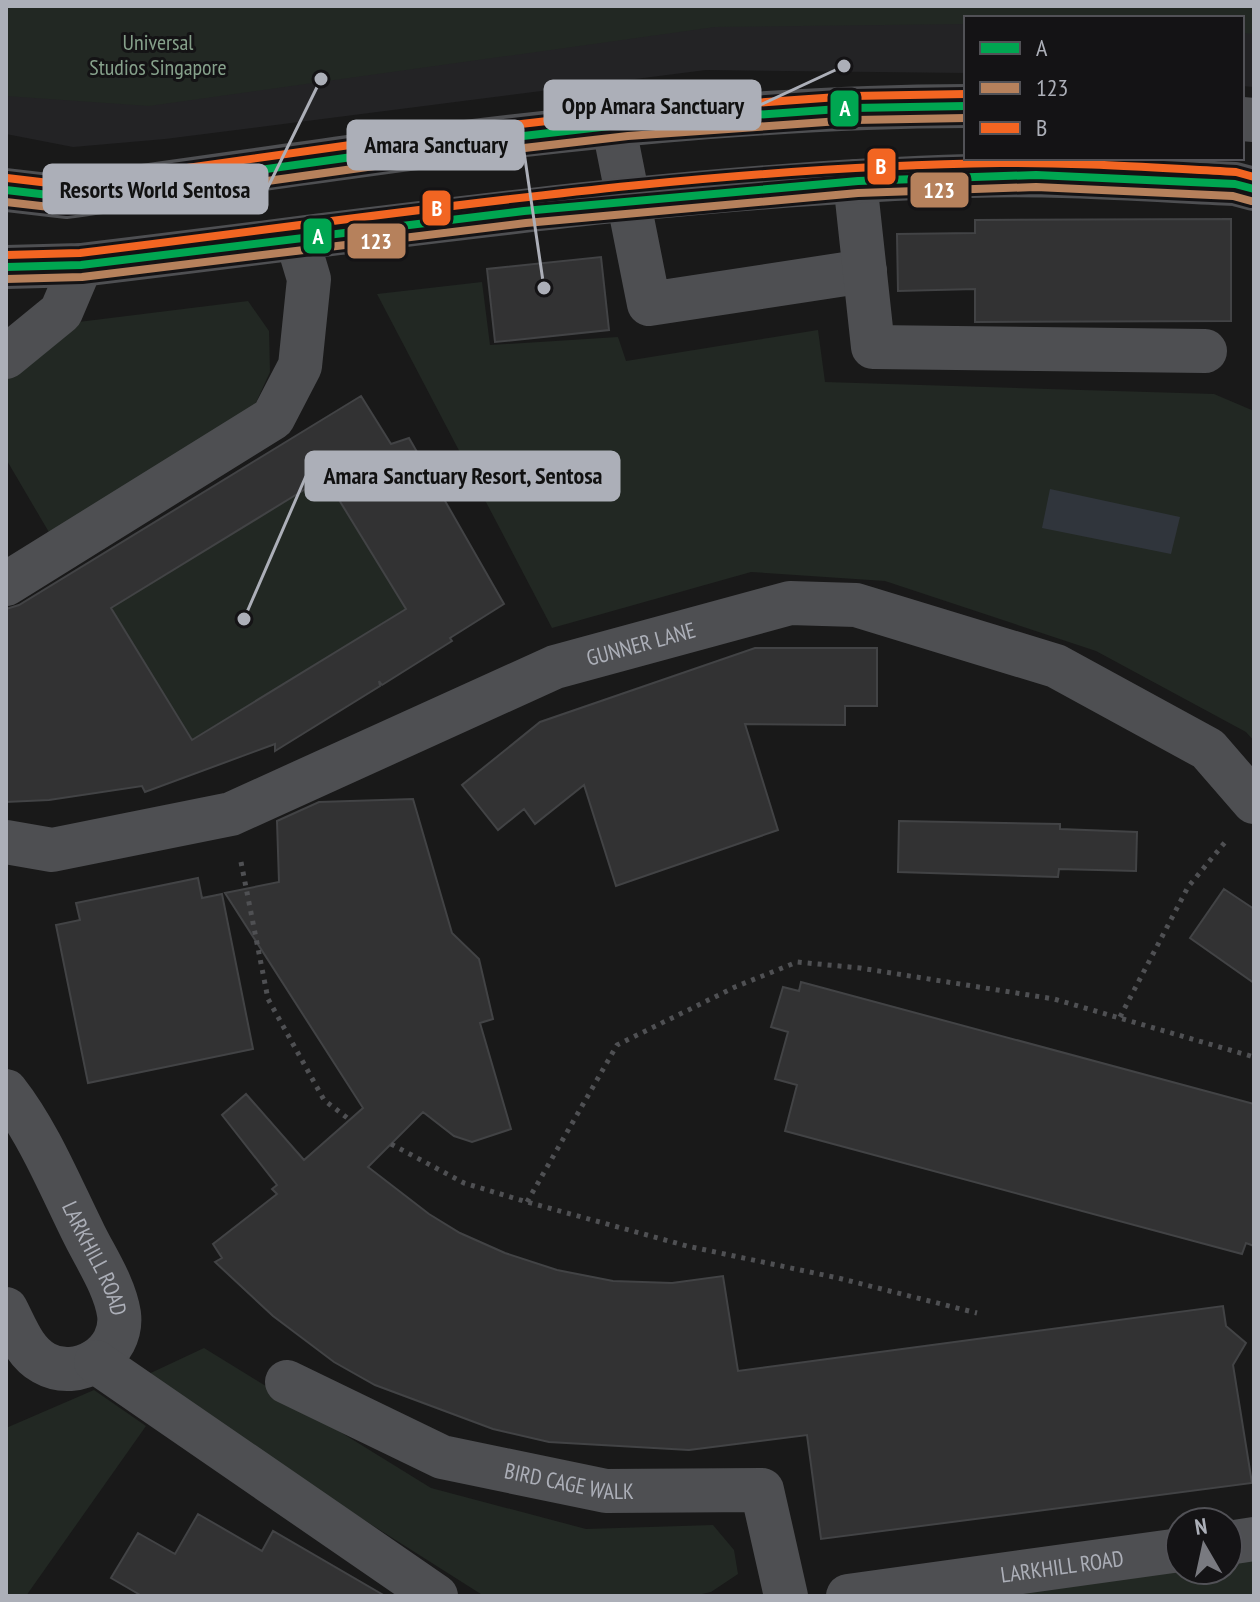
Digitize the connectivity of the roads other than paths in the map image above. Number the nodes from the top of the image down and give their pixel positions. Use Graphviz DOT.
graph roads {
  1 [pos="964,106"];
  2 [pos="614,128"];
  3 [pos="855,181"];
  4 [pos="1254,189"];
  5 [pos="6,190"];
  6 [pos="627,201"];
  7 [pos="297,239"];
  8 [pos="81,265"];
  9 [pos="6,267"];
  10 [pos="865,271"];
  11 [pos="1205,351"];
  12 [pos="6,357"];
  13 [pos="6,584"];
  14 [pos="1245,816"];
  15 [pos="6,842"];
  16 [pos="6,1091"];
  17 [pos="6,1309"];
  18 [pos="96,1362"];
  19 [pos="287,1382"];
  20 [pos="1164,1552"];
  21 [pos="426,1590"];
  22 [pos="786,1596"];
  23 [pos="848,1596"];
  1 -- 2 [label="street"];
  2 -- 5 [label="street"];
  2 -- 6 [label="street"];
  3 -- 4 [label="street"];
  3 -- 6 [label="street"];
  3 -- 10 [label="street"];
  6 -- 7 [label="street"];
  6 -- 10 [label="street"];
  7 -- 8 [label="street"];
  7 -- 13 [label="street"];
  8 -- 9 [label="street"];
  8 -- 12 [label="street"];
  10 -- 11 [label="street"];
  14 -- 15 [label="street, GUNNER LANE"];
  16 -- 18 [label="street, LARKHILL ROAD"];
  17 -- 18 [label="street"];
  18 -- 21 [label="street"];
  19 -- 22 [label="street, BIRD CAGE WALK"];
  20 -- 23 [label="street, LARKHILL ROAD"];
}
